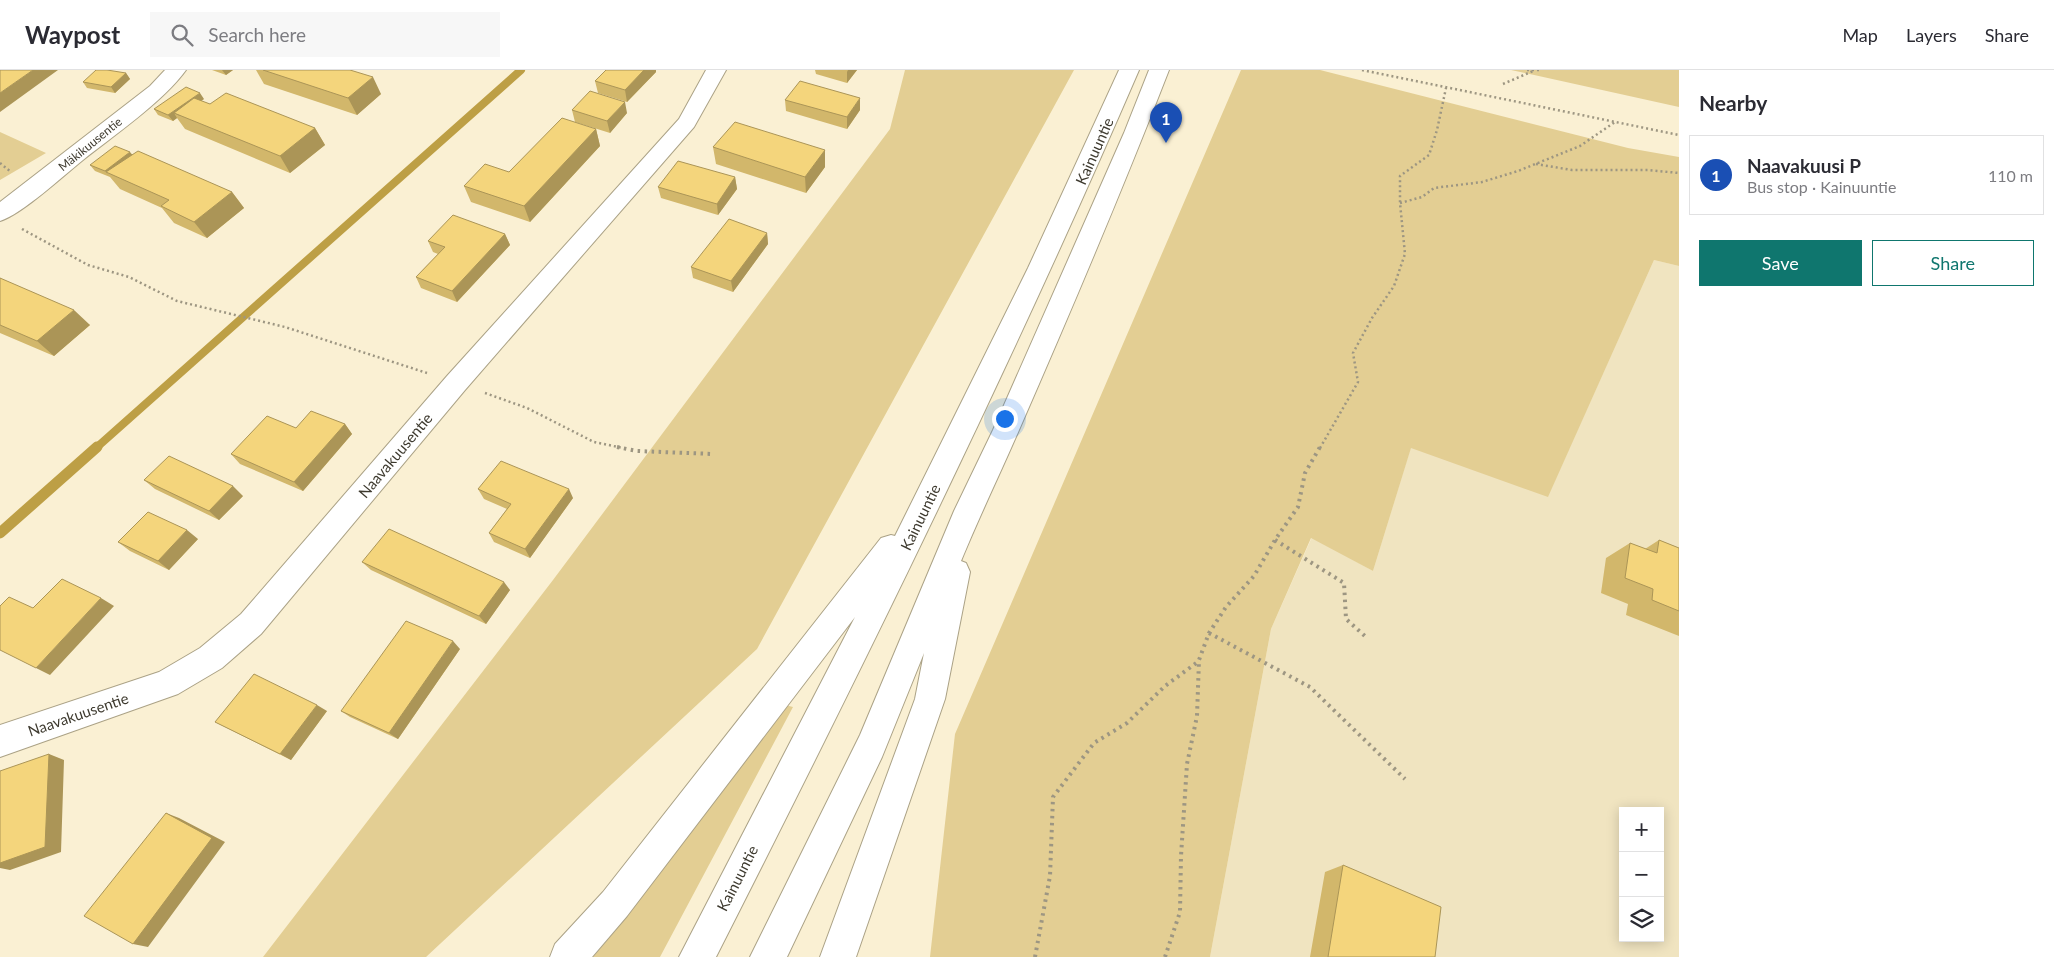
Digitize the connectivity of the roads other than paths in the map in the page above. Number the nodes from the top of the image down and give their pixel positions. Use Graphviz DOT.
graph roads {
  1 [pos="176,70"];
  2 [pos="716,70"];
  3 [pos="1129,70"];
  4 [pos="1158,70"];
  5 [pos="8,219"];
  6 [pos="929,498"];
  7 [pos="968,511"];
  8 [pos="0,741"];
  9 [pos="568,957"];
  10 [pos="697,957"];
  11 [pos="768,957"];
  12 [pos="838,957"];
  1 -- 5 [label="main road, Mäkikuusentie"];
  2 -- 8 [label="main road, Naavakuusentie"];
  3 -- 6 [label="main road, Kainuuntie"];
  4 -- 7 [label="main road, Kainuuntie"];
  6 -- 9 [label="main road"];
  6 -- 10 [label="main road, Kainuuntie"];
  7 -- 11 [label="main road, Kainuuntie"];
  7 -- 12 [label="main road"];
}
